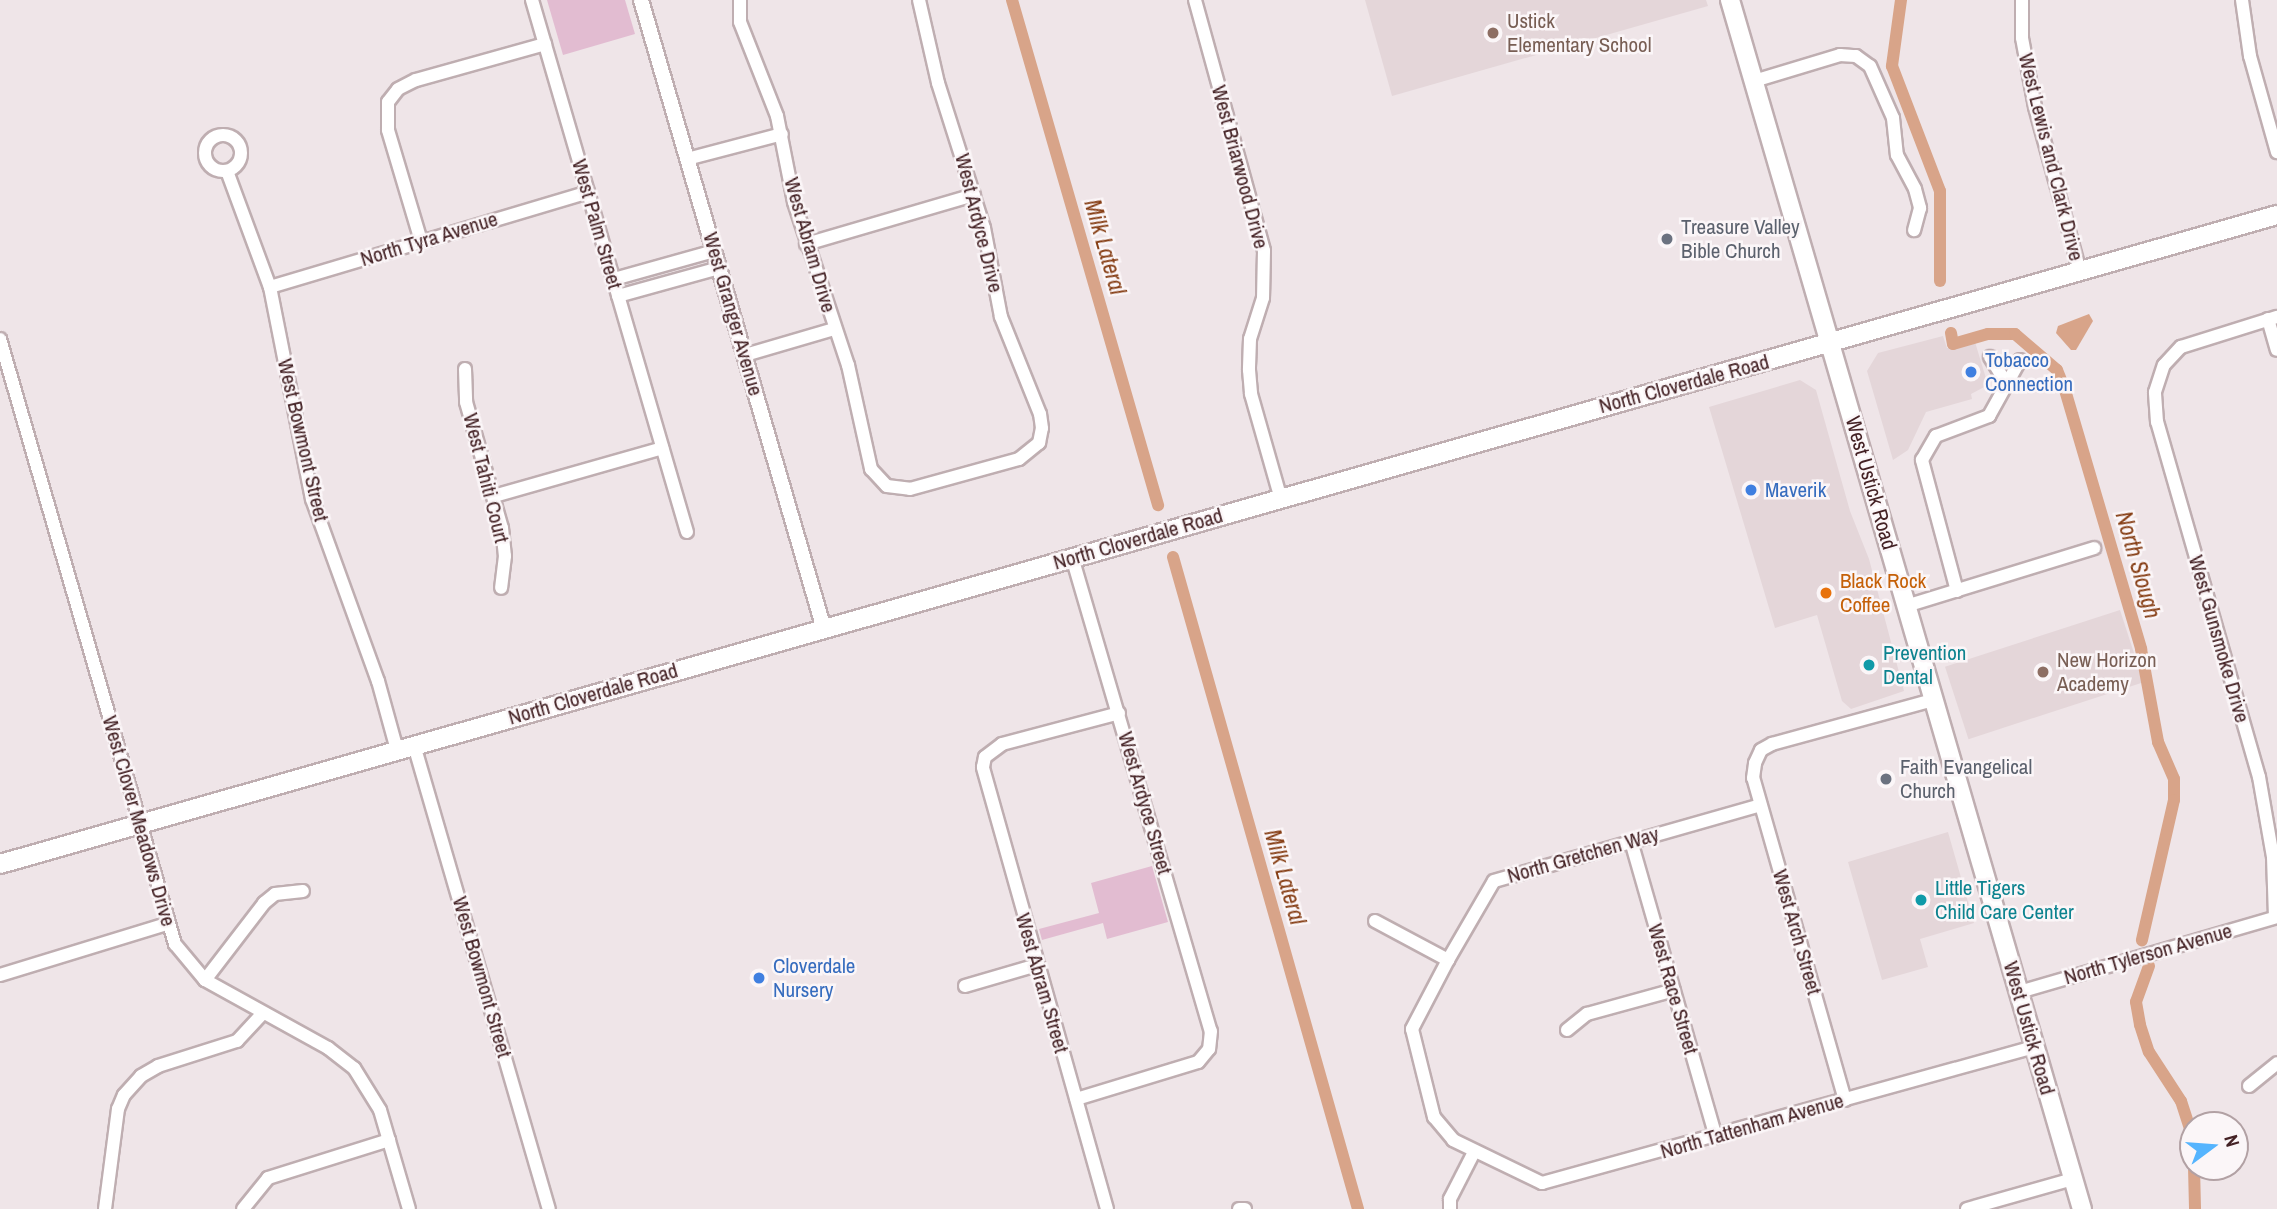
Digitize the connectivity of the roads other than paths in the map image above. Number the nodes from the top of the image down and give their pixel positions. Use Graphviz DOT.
graph roads {
  1 [pos="532,0"];
  2 [pos="641,0"];
  3 [pos="740,0"];
  4 [pos="919,0"];
  5 [pos="1195,0"];
  6 [pos="1730,0"];
  7 [pos="2022,0"];
  8 [pos="2242,0"];
  9 [pos="545,44"];
  10 [pos="1754,80"];
  11 [pos="782,134"];
  12 [pos="2277,152"];
  13 [pos="687,159"];
  14 [pos="227,171"];
  15 [pos="588,192"];
  16 [pos="974,195"];
  17 [pos="2277,215"];
  18 [pos="1914,230"];
  19 [pos="421,241"];
  20 [pos="806,244"];
  21 [pos="714,251"];
  22 [pos="719,268"];
  23 [pos="2080,271"];
  24 [pos="614,279"];
  25 [pos="270,287"];
  26 [pos="618,296"];
  27 [pos="2273,318"];
  28 [pos="834,329"];
  29 [pos="0,339"];
  30 [pos="1830,343"];
  31 [pos="2277,350"];
  32 [pos="745,355"];
  33 [pos="1990,357"];
  34 [pos="2020,360"];
  35 [pos="465,369"];
  36 [pos="2007,384"];
  37 [pos="663,448"];
  38 [pos="887,486"];
  39 [pos="494,496"];
  40 [pos="1281,499"];
  41 [pos="687,532"];
  42 [pos="2094,548"];
  43 [pos="1072,557"];
  44 [pos="501,588"];
  45 [pos="1956,591"];
  46 [pos="1906,606"];
  47 [pos="824,629"];
  48 [pos="1933,700"];
  49 [pos="1119,713"];
  50 [pos="406,747"];
  51 [pos="1760,805"];
  52 [pos="138,824"];
  53 [pos="1631,841"];
  54 [pos="0,864"];
  55 [pos="303,891"];
  56 [pos="2276,917"];
  57 [pos="1375,921"];
  58 [pos="167,924"];
  59 [pos="1448,960"];
  60 [pos="1037,965"];
  61 [pos="0,975"];
  62 [pos="205,980"];
  63 [pos="965,986"];
  64 [pos="1674,989"];
  65 [pos="2019,992"];
  66 [pos="263,1013"];
  67 [pos="1567,1030"];
  68 [pos="2034,1046"];
  69 [pos="2277,1063"];
  70 [pos="2249,1086"];
  71 [pos="1076,1099"];
  72 [pos="1845,1100"];
  73 [pos="1716,1137"];
  74 [pos="389,1140"];
  75 [pos="1474,1152"];
  76 [pos="2073,1179"];
  77 [pos="105,1209"];
  78 [pos="243,1209"];
  79 [pos="409,1209"];
  80 [pos="549,1209"];
  81 [pos="1107,1209"];
  82 [pos="1239,1209"];
  83 [pos="1245,1209"];
  84 [pos="1450,1209"];
  85 [pos="1967,1209"];
  86 [pos="2082,1209"];
  1 -- 9 [label="street, West Palm Street"];
  2 -- 13 [label="street, West Granger Avenue"];
  3 -- 11 [label="street, West Abram Drive"];
  4 -- 16 [label="street, West Ardyce Drive"];
  5 -- 40 [label="street, West Briarwood Drive"];
  6 -- 10 [label="main road, West Ustick Road"];
  7 -- 23 [label="street, West Lewis and Clark Drive"];
  8 -- 12 [label="street"];
  9 -- 15 [label="street, West Palm Street"];
  9 -- 19 [label="street"];
  10 -- 18 [label="street"];
  10 -- 30 [label="main road, West Ustick Road"];
  11 -- 13 [label="street"];
  11 -- 20 [label="street, West Abram Drive"];
  13 -- 21 [label="street, West Granger Avenue"];
  14 -- 25 [label="street, West Bowmont Street"];
  15 -- 19 [label="street, North Tyra Avenue"];
  15 -- 24 [label="street, West Palm Street"];
  16 -- 20 [label="street"];
  16 -- 38 [label="street, West Ardyce Drive"];
  17 -- 23 [label="main road, North Cloverdale Road"];
  19 -- 25 [label="street, North Tyra Avenue"];
  20 -- 28 [label="street, West Abram Drive"];
  21 -- 22 [label="street, West Granger Avenue"];
  21 -- 24 [label="street"];
  22 -- 26 [label="street"];
  22 -- 32 [label="street, West Granger Avenue"];
  23 -- 30 [label="main road, North Cloverdale Road"];
  24 -- 26 [label="street, West Palm Street"];
  25 -- 50 [label="street, West Bowmont Street"];
  26 -- 37 [label="street, West Palm Street"];
  27 -- 31 [label="street"];
  27 -- 56 [label="street, West Gunsmoke Drive"];
  28 -- 32 [label="street"];
  28 -- 38 [label="street, West Abram Drive"];
  29 -- 52 [label="street, West Clover Meadows Drive"];
  30 -- 40 [label="main road, North Cloverdale Road"];
  30 -- 46 [label="main road, West Ustick Road"];
  32 -- 47 [label="street, West Granger Avenue"];
  33 -- 36 [label="street"];
  34 -- 36 [label="street"];
  35 -- 39 [label="street, West Tahiti Court"];
  36 -- 45 [label="street"];
  37 -- 39 [label="street"];
  37 -- 41 [label="street, West Palm Street"];
  39 -- 44 [label="street, West Tahiti Court"];
  40 -- 43 [label="main road, North Cloverdale Road"];
  42 -- 45 [label="street"];
  43 -- 47 [label="main road, North Cloverdale Road"];
  43 -- 49 [label="street, West Ardyce Street"];
  45 -- 46 [label="street"];
  46 -- 48 [label="main road, West Ustick Road"];
  47 -- 50 [label="main road, North Cloverdale Road"];
  48 -- 51 [label="street, West Arch Street"];
  48 -- 65 [label="main road, West Ustick Road"];
  49 -- 60 [label="street, West Abram Street"];
  49 -- 71 [label="street, West Ardyce Street"];
  50 -- 52 [label="main road, North Cloverdale Road"];
  50 -- 80 [label="street, West Bowmont Street"];
  51 -- 53 [label="street, North Gretchen Way"];
  51 -- 72 [label="street, West Arch Street"];
  52 -- 54 [label="main road, North Cloverdale Road"];
  52 -- 58 [label="street, West Clover Meadows Drive"];
  53 -- 59 [label="street, North Gretchen Way"];
  53 -- 64 [label="street, West Race Street"];
  55 -- 62 [label="street"];
  56 -- 65 [label="street, North Tylerson Avenue"];
  57 -- 59 [label="street"];
  58 -- 61 [label="street"];
  58 -- 62 [label="street, West Clover Meadows Drive"];
  59 -- 75 [label="street, North Gretchen Way"];
  60 -- 63 [label="street"];
  60 -- 71 [label="street, West Abram Street"];
  62 -- 66 [label="street, West Clover Meadows Drive"];
  64 -- 67 [label="street"];
  64 -- 73 [label="street, West Race Street"];
  65 -- 68 [label="main road, West Ustick Road"];
  66 -- 74 [label="street, West Clover Meadows Drive"];
  66 -- 77 [label="street"];
  68 -- 72 [label="street, North Tattenham Avenue"];
  68 -- 76 [label="main road, West Ustick Road"];
  69 -- 70 [label="street"];
  71 -- 81 [label="street, West Abram Street"];
  72 -- 73 [label="street, North Tattenham Avenue"];
  73 -- 75 [label="street, North Tattenham Avenue"];
  74 -- 78 [label="street"];
  74 -- 79 [label="street, West Clover Meadows Drive"];
  75 -- 84 [label="street"];
  76 -- 85 [label="street"];
  76 -- 86 [label="main road, West Ustick Road"];
  82 -- 83 [label="street"];
}
